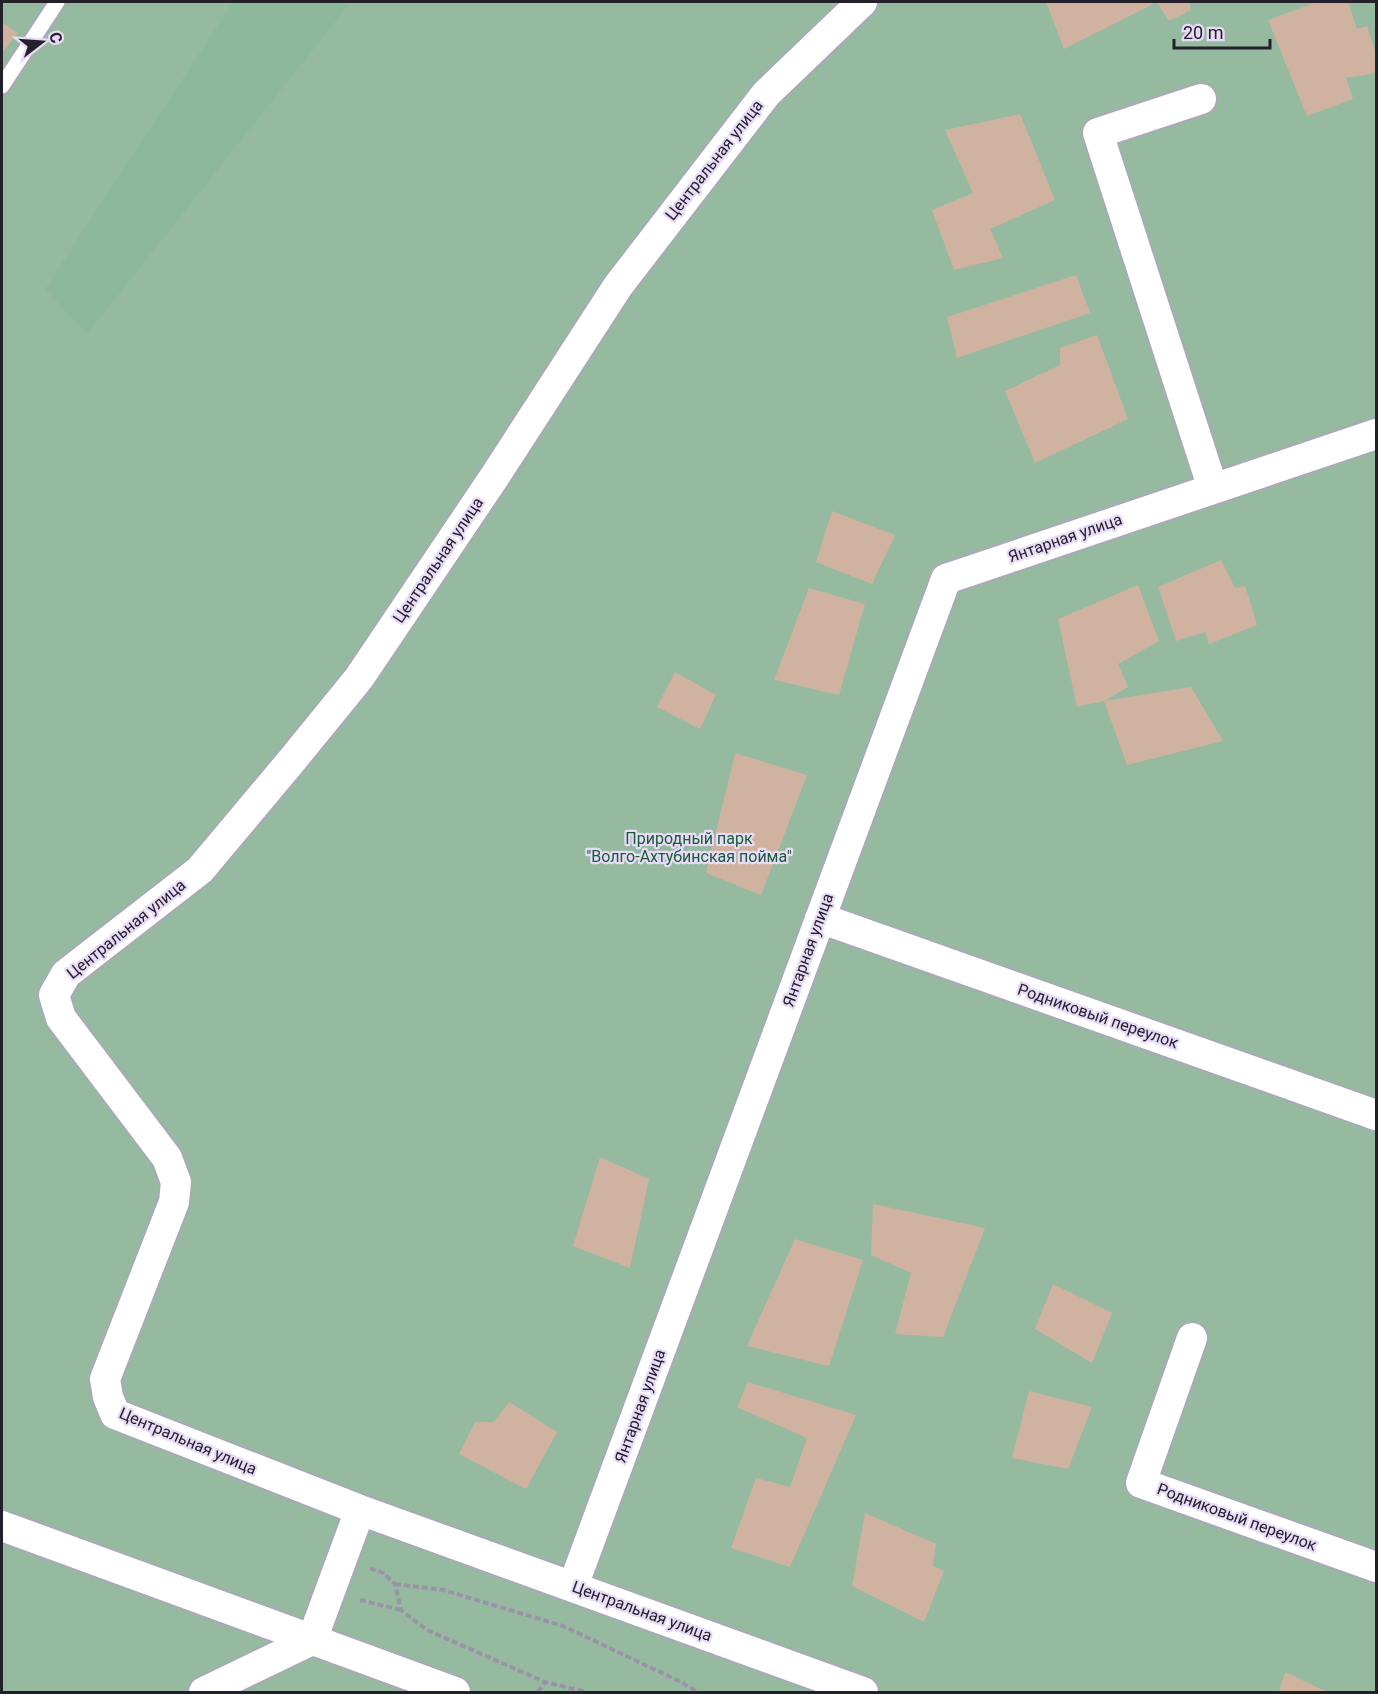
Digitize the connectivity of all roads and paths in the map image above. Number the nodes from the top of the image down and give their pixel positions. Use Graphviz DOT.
graph roads {
  1 [pos="57,2"];
  2 [pos="862,2"];
  3 [pos="2,86"];
  4 [pos="1201,99"];
  5 [pos="1377,434"];
  6 [pos="1214,489"];
  7 [pos="820,918"];
  8 [pos="1377,1115"];
  9 [pos="1192,1338"];
  10 [pos="360,1510"];
  11 [pos="2,1526"];
  12 [pos="344,1557"];
  13 [pos="1377,1567"];
  14 [pos="395,1584"];
  15 [pos="573,1586"];
  16 [pos="330,1593"];
  17 [pos="401,1610"];
  18 [pos="312,1640"];
  19 [pos="544,1682"];
  20 [pos="204,1692"];
  21 [pos="455,1692"];
  22 [pos="538,1692"];
  23 [pos="587,1692"];
  24 [pos="698,1692"];
  25 [pos="863,1692"];
  1 -- 3 [label="lane"];
  2 -- 10 [label="street, Центральная улица"];
  4 -- 6 [label="street"];
  5 -- 6 [label="street, Янтарная улица"];
  6 -- 7 [label="street, Янтарная улица"];
  7 -- 8 [label="street, Родниковый переулок"];
  7 -- 15 [label="street, Янтарная улица"];
  9 -- 13 [label="street, Родниковый переулок"];
  10 -- 12 [label="street"];
  10 -- 15 [label="street, Центральная улица"];
  11 -- 18 [label="street"];
  12 -- 14 [label="path"];
  12 -- 16 [label="street"];
  14 -- 17 [label="path"];
  14 -- 24 [label="path"];
  15 -- 25 [label="street, Центральная улица"];
  16 -- 17 [label="path"];
  16 -- 18 [label="street"];
  17 -- 19 [label="path"];
  18 -- 20 [label="street"];
  18 -- 21 [label="street"];
  19 -- 22 [label="path"];
  19 -- 23 [label="path"];
}
